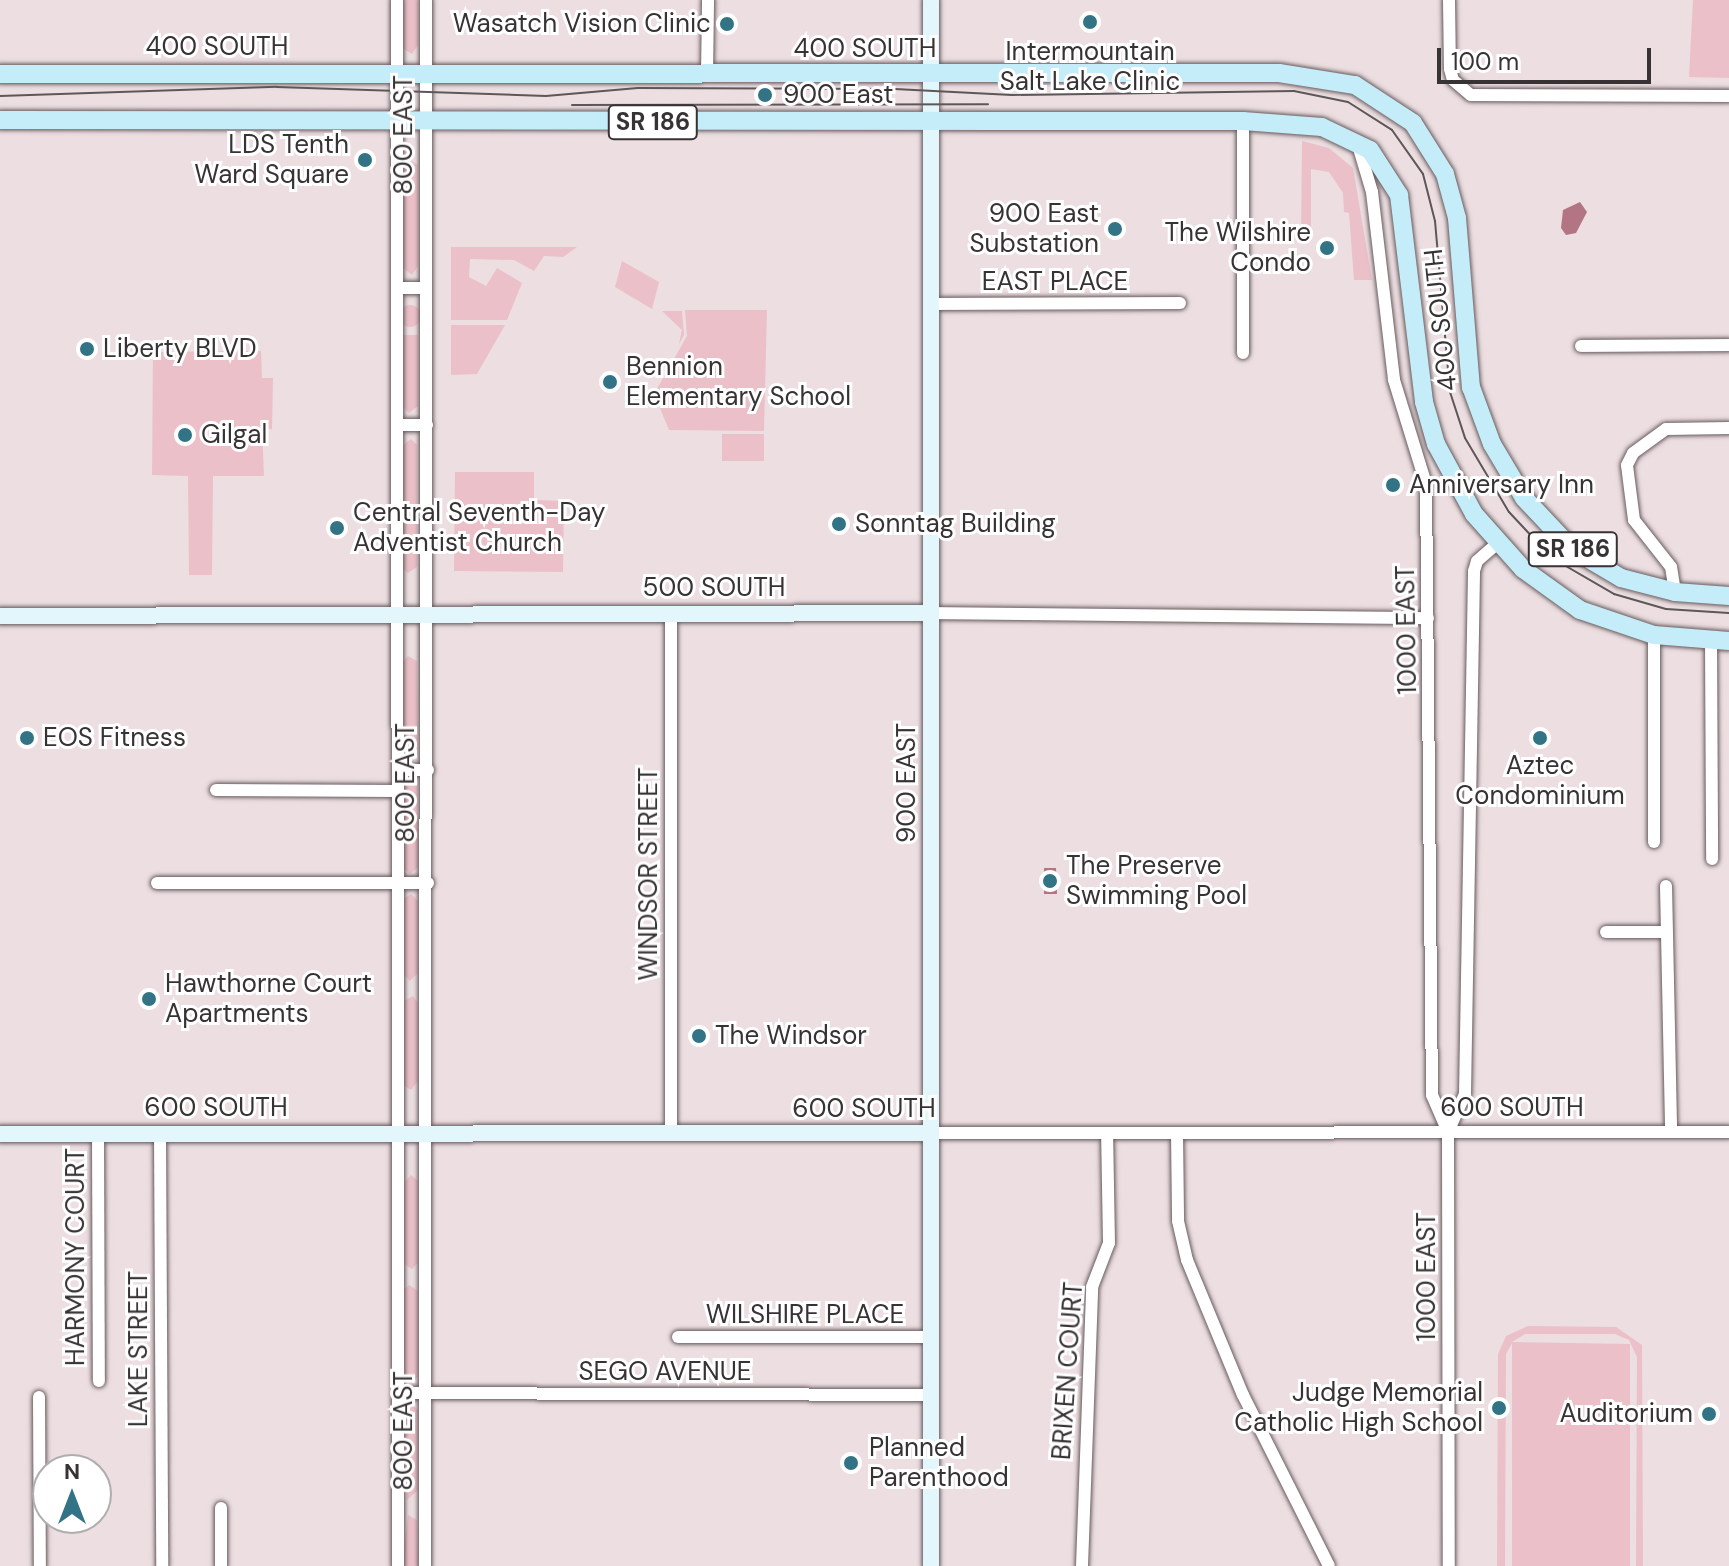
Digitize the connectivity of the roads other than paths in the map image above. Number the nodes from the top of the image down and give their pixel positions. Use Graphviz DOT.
graph roads {
  1 [pos="397,0"];
  2 [pos="426,0"];
  3 [pos="708,0"];
  4 [pos="931,0"];
  5 [pos="1449,0"];
  6 [pos="397,73"];
  7 [pos="0,74"];
  8 [pos="426,74"];
  9 [pos="707,75"];
  10 [pos="931,75"];
  11 [pos="1729,96"];
  12 [pos="0,120"];
  13 [pos="396,120"];
  14 [pos="426,120"];
  15 [pos="1243,121"];
  16 [pos="931,122"];
  17 [pos="1349,136"];
  18 [pos="397,288"];
  19 [pos="426,288"];
  20 [pos="1180,303"];
  21 [pos="931,304"];
  22 [pos="1729,345"];
  23 [pos="1581,346"];
  24 [pos="1243,353"];
  25 [pos="397,425"];
  26 [pos="427,425"];
  27 [pos="1729,428"];
  28 [pos="1498,543"];
  29 [pos="1675,592"];
  30 [pos="1729,596"];
  31 [pos="931,613"];
  32 [pos="671,614"];
  33 [pos="397,615"];
  34 [pos="427,615"];
  35 [pos="0,616"];
  36 [pos="1428,618"];
  37 [pos="1654,635"];
  38 [pos="1720,641"];
  39 [pos="398,770"];
  40 [pos="428,770"];
  41 [pos="216,790"];
  42 [pos="398,791"];
  43 [pos="1654,842"];
  44 [pos="1712,859"];
  45 [pos="157,883"];
  46 [pos="398,883"];
  47 [pos="428,883"];
  48 [pos="1666,886"];
  49 [pos="1606,932"];
  50 [pos="1666,932"];
  51 [pos="426,987"];
  52 [pos="398,988"];
  53 [pos="160,1132"];
  54 [pos="398,1132"];
  55 [pos="426,1132"];
  56 [pos="1448,1132"];
  57 [pos="1671,1132"];
  58 [pos="1729,1132"];
  59 [pos="98,1133"];
  60 [pos="931,1133"];
  61 [pos="1107,1133"];
  62 [pos="1177,1133"];
  63 [pos="0,1134"];
  64 [pos="671,1134"];
  65 [pos="398,1277"];
  66 [pos="426,1277"];
  67 [pos="678,1337"];
  68 [pos="931,1337"];
  69 [pos="99,1381"];
  70 [pos="398,1393"];
  71 [pos="426,1393"];
  72 [pos="931,1395"];
  73 [pos="39,1397"];
  74 [pos="398,1506"];
  75 [pos="426,1506"];
  76 [pos="221,1508"];
  77 [pos="40,1566"];
  78 [pos="162,1566"];
  79 [pos="221,1566"];
  80 [pos="398,1566"];
  81 [pos="425,1566"];
  82 [pos="931,1566"];
  83 [pos="1082,1566"];
  84 [pos="1329,1566"];
  85 [pos="1449,1566"];
  1 -- 6 [label="street, 800 EAST"];
  2 -- 8 [label="street, 800 EAST"];
  3 -- 9 [label="street"];
  4 -- 10 [label="street, 900 EAST"];
  5 -- 11 [label="street"];
  6 -- 7 [label="main road, 400 SOUTH / SR 186"];
  6 -- 8 [label="main road, 400 SOUTH / SR 186"];
  6 -- 13 [label="street, 800 EAST"];
  8 -- 9 [label="main road, 400 SOUTH / SR 186"];
  8 -- 14 [label="street, 800 EAST"];
  9 -- 10 [label="main road, 400 SOUTH / SR 186"];
  10 -- 16 [label="street, 900 EAST"];
  10 -- 29 [label="main road, 400 SOUTH / SR 186"];
  12 -- 13 [label="main road, 400 SOUTH / SR 186"];
  13 -- 14 [label="main road, 400 SOUTH / SR 186"];
  13 -- 18 [label="street, 800 EAST"];
  14 -- 16 [label="main road, 400 SOUTH / SR 186"];
  14 -- 19 [label="street, 800 EAST"];
  15 -- 16 [label="main road, 400 SOUTH / SR 186"];
  15 -- 17 [label="main road, 400 SOUTH / SR 186"];
  15 -- 24 [label="street"];
  16 -- 21 [label="street, 900 EAST"];
  17 -- 28 [label="main road, 400 SOUTH / SR 186"];
  17 -- 36 [label="street, 1000 EAST"];
  18 -- 19 [label="street"];
  18 -- 25 [label="street, 800 EAST"];
  19 -- 26 [label="street, 800 EAST"];
  20 -- 21 [label="street, EAST PLACE"];
  21 -- 31 [label="street, 900 EAST"];
  22 -- 23 [label="street"];
  25 -- 26 [label="street"];
  25 -- 33 [label="street, 800 EAST"];
  26 -- 34 [label="street, 800 EAST"];
  27 -- 29 [label="street"];
  28 -- 37 [label="main road, SR 186"];
  28 -- 56 [label="street, 1000 EAST"];
  29 -- 30 [label="main road, SR 186"];
  31 -- 32 [label="street, 500 SOUTH"];
  31 -- 36 [label="street, 500 SOUTH"];
  31 -- 60 [label="street, 900 EAST"];
  32 -- 34 [label="street, 500 SOUTH"];
  32 -- 64 [label="street, WINDSOR STREET"];
  33 -- 34 [label="street, 500 SOUTH"];
  33 -- 35 [label="street, 500 SOUTH"];
  33 -- 39 [label="street, 800 EAST"];
  34 -- 40 [label="street, 800 EAST"];
  36 -- 56 [label="street, 1000 EAST"];
  37 -- 38 [label="main road, SR 186"];
  37 -- 43 [label="street"];
  38 -- 44 [label="street"];
  39 -- 40 [label="street"];
  39 -- 42 [label="street, 800 EAST"];
  40 -- 47 [label="street, 800 EAST"];
  41 -- 42 [label="street"];
  42 -- 46 [label="street, 800 EAST"];
  45 -- 46 [label="street"];
  46 -- 47 [label="street"];
  46 -- 52 [label="street, 800 EAST"];
  47 -- 51 [label="street, 800 EAST"];
  48 -- 50 [label="street"];
  49 -- 50 [label="street"];
  50 -- 57 [label="street"];
  51 -- 52 [label="street"];
  51 -- 55 [label="street, 800 EAST"];
  52 -- 54 [label="street, 800 EAST"];
  53 -- 54 [label="street, 600 SOUTH"];
  53 -- 59 [label="street, 600 SOUTH"];
  53 -- 78 [label="street, LAKE STREET"];
  54 -- 55 [label="street, 600 SOUTH"];
  54 -- 65 [label="street, 800 EAST"];
  55 -- 64 [label="street, 600 SOUTH"];
  55 -- 66 [label="street, 800 EAST"];
  56 -- 57 [label="street, 600 SOUTH"];
  56 -- 62 [label="street, 600 SOUTH"];
  56 -- 85 [label="street, 1000 EAST"];
  57 -- 58 [label="street, 600 SOUTH"];
  59 -- 63 [label="street, 600 SOUTH"];
  59 -- 69 [label="street, HARMONY COURT"];
  60 -- 61 [label="street, 600 SOUTH"];
  60 -- 64 [label="street, 600 SOUTH"];
  60 -- 68 [label="street, 900 EAST"];
  61 -- 62 [label="street, 600 SOUTH"];
  61 -- 83 [label="street, BRIXEN COURT"];
  62 -- 84 [label="street"];
  65 -- 66 [label="street"];
  65 -- 70 [label="street, 800 EAST"];
  66 -- 71 [label="street, 800 EAST"];
  67 -- 68 [label="street, WILSHIRE PLACE"];
  68 -- 72 [label="street, 900 EAST"];
  70 -- 71 [label="street, SEGO AVENUE"];
  70 -- 74 [label="street, 800 EAST"];
  71 -- 72 [label="street, SEGO AVENUE"];
  71 -- 75 [label="street, 800 EAST"];
  72 -- 82 [label="street, 900 EAST"];
  73 -- 77 [label="street"];
  74 -- 75 [label="street"];
  74 -- 80 [label="street, 800 EAST"];
  75 -- 81 [label="street, 800 EAST"];
  76 -- 79 [label="street"];
}
